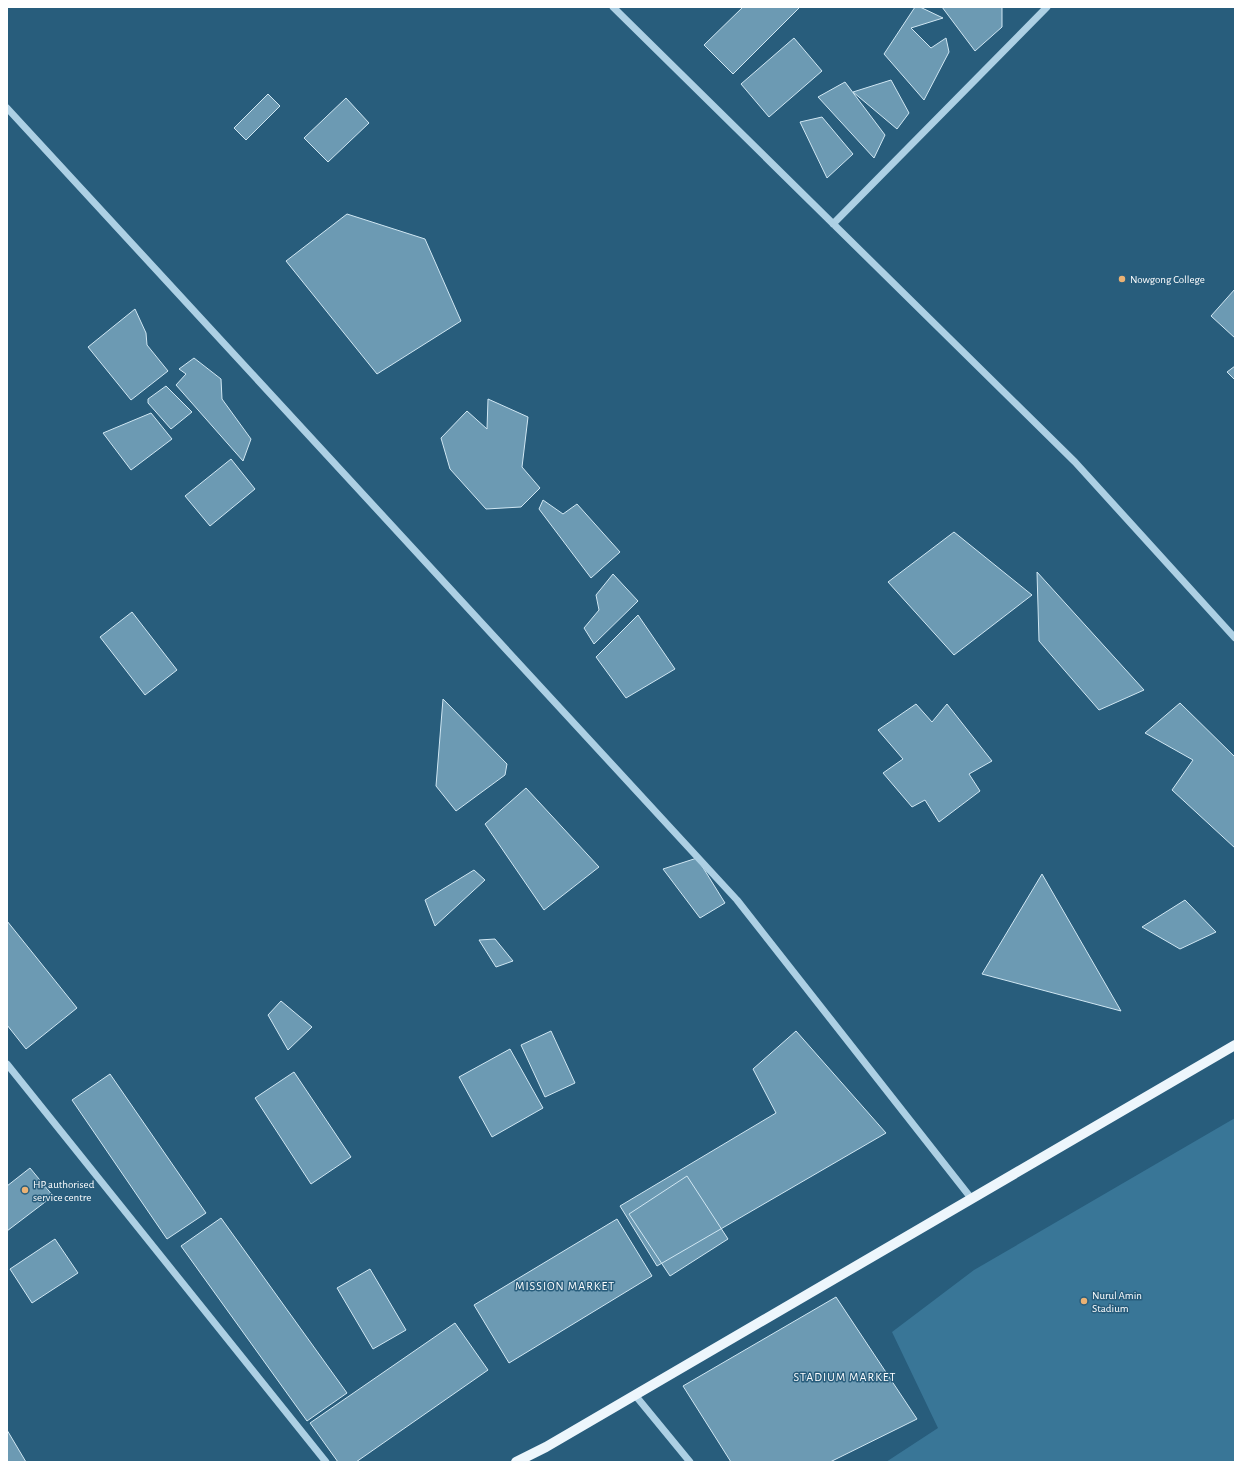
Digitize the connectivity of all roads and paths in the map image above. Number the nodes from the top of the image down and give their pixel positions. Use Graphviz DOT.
graph roads {
  1 [pos="613,7"];
  2 [pos="1046,7"];
  3 [pos="7,108"];
  4 [pos="833,224"];
  5 [pos="1235,638"];
  6 [pos="1235,1045"];
  7 [pos="7,1064"];
  8 [pos="971,1198"];
  9 [pos="635,1396"];
  10 [pos="326,1462"];
  11 [pos="516,1462"];
  12 [pos="690,1462"];
  1 -- 4 [label="street"];
  2 -- 4 [label="street"];
  3 -- 8 [label="street"];
  4 -- 5 [label="street"];
  6 -- 8 [label="main road"];
  7 -- 10 [label="street"];
  8 -- 9 [label="main road"];
  9 -- 11 [label="main road"];
  9 -- 12 [label="street"];
}
